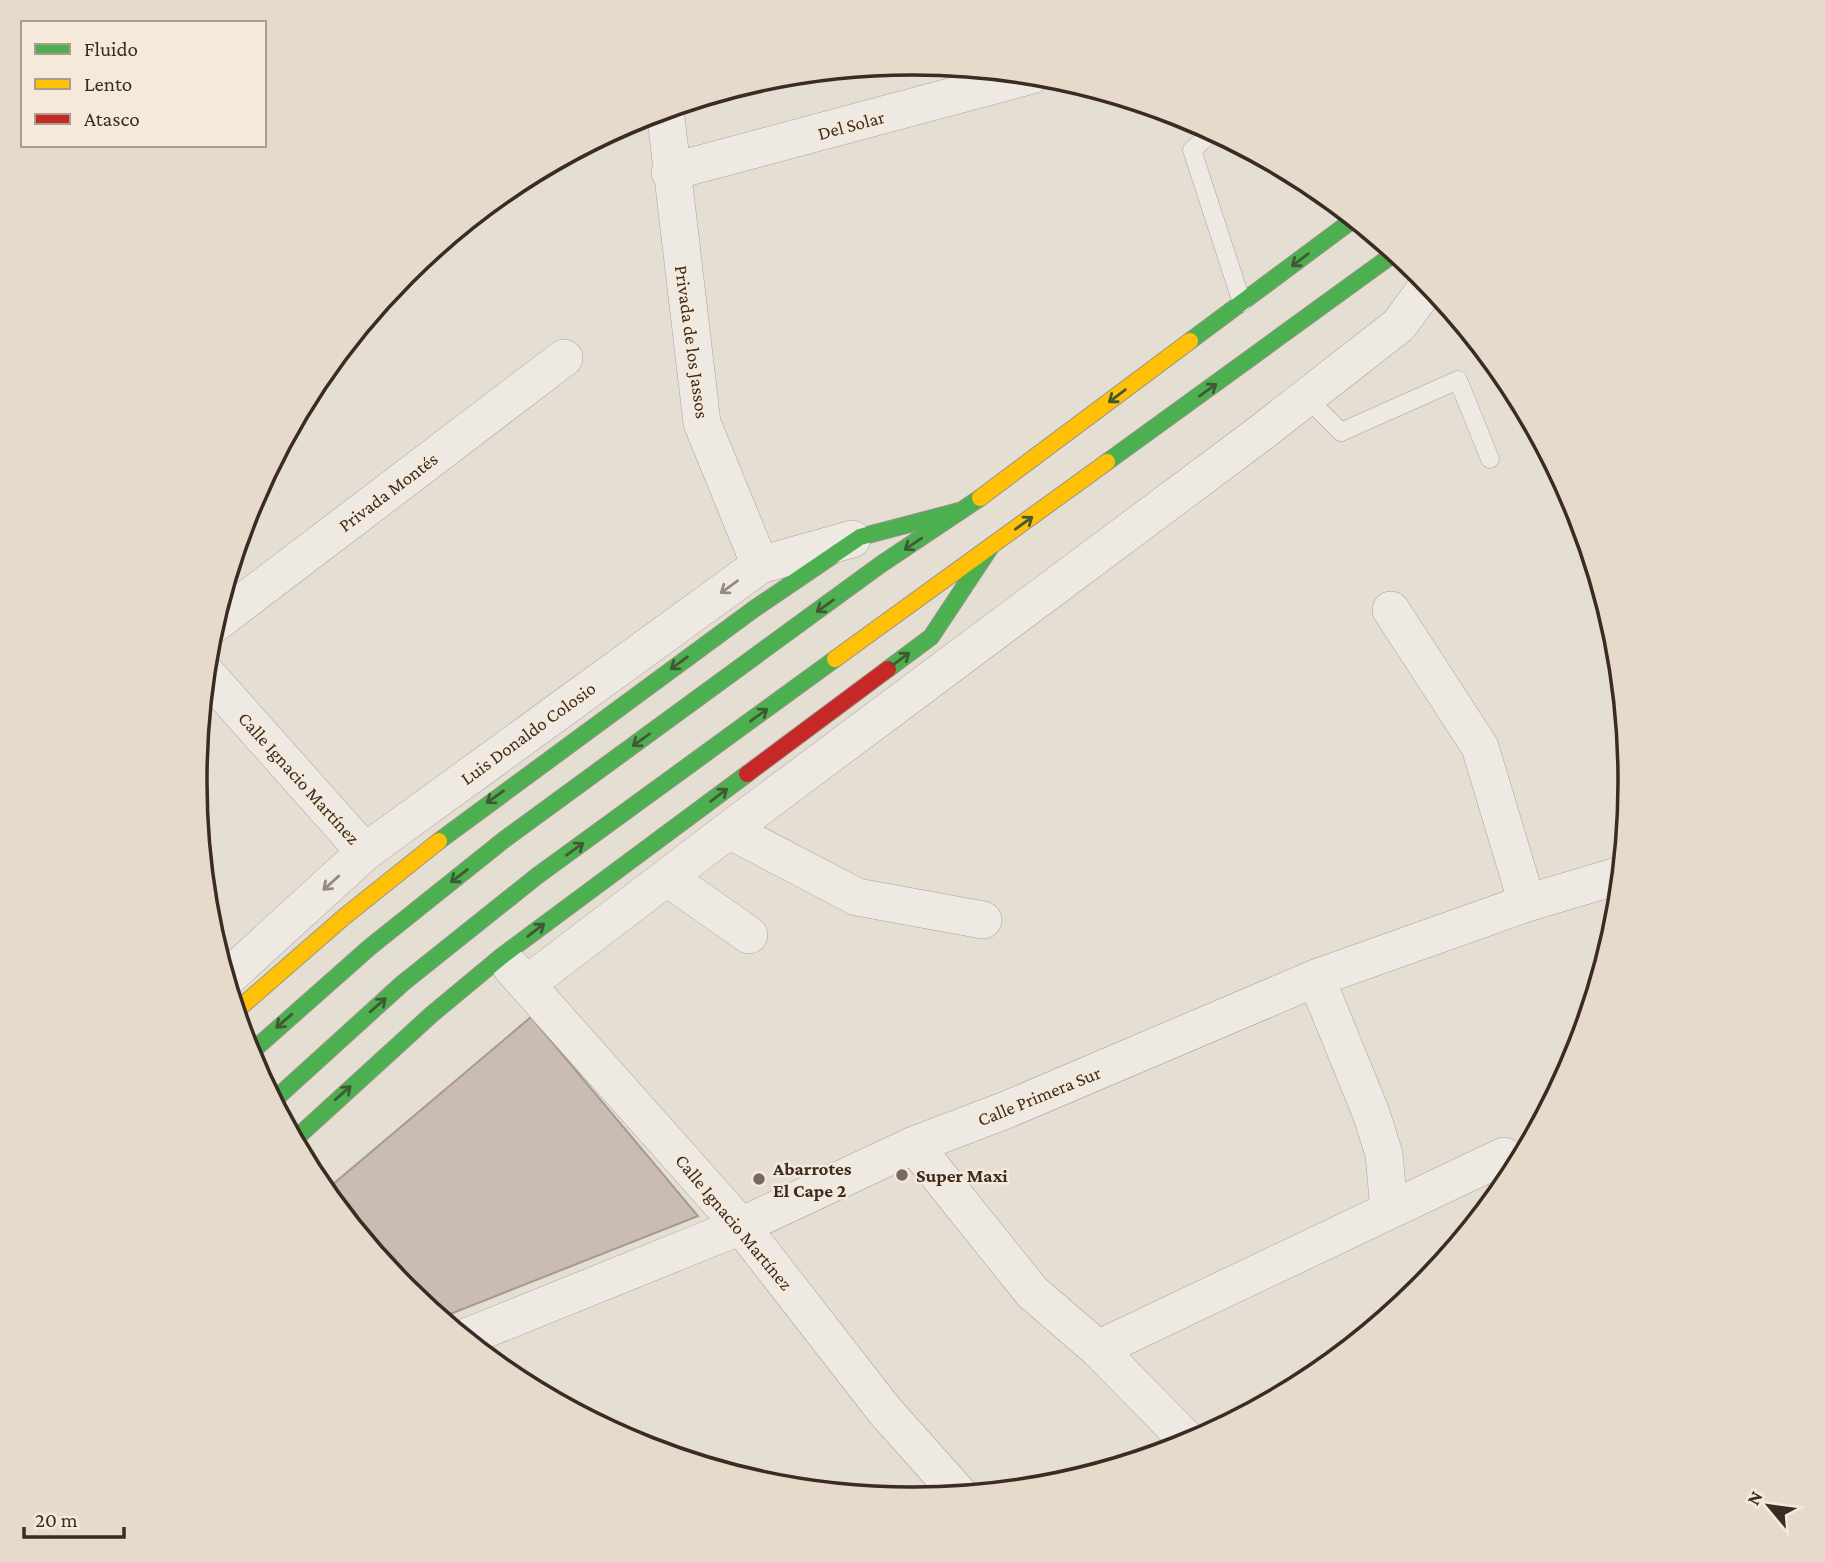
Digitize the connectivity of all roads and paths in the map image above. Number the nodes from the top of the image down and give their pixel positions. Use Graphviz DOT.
graph roads {
  1 [pos="1008,81"];
  2 [pos="666,120"];
  3 [pos="1204,139"];
  4 [pos="670,172"];
  5 [pos="1346,225"];
  6 [pos="1387,259"];
  7 [pos="1422,293"];
  8 [pos="1242,303"];
  9 [pos="564,358"];
  10 [pos="1306,397"];
  11 [pos="1490,459"];
  12 [pos="965,509"];
  13 [pos="989,548"];
  14 [pos="870,551"];
  15 [pos="760,565"];
  16 [pos="1391,610"];
  17 [pos="227,614"];
  18 [pos="214,682"];
  19 [pos="729,830"];
  20 [pos="365,852"];
  21 [pos="668,878"];
  22 [pos="1611,878"];
  23 [pos="1527,903"];
  24 [pos="984,920"];
  25 [pos="749,935"];
  26 [pos="502,956"];
  27 [pos="233,972"];
  28 [pos="1316,978"];
  29 [pos="527,984"];
  30 [pos="243,1005"];
  31 [pos="258,1046"];
  32 [pos="281,1094"];
  33 [pos="301,1134"];
  34 [pos="914,1144"];
  35 [pos="1504,1156"];
  36 [pos="1390,1210"];
  37 [pos="741,1226"];
  38 [pos="474,1334"];
  39 [pos="1098,1349"];
  40 [pos="1181,1434"];
  41 [pos="951,1485"];
  1 -- 4 [label="street, Del Solar"];
  2 -- 4 [label="street, Privada de los Jassos"];
  3 -- 8 [label="lane"];
  4 -- 15 [label="street, Privada de los Jassos"];
  5 -- 8 [label="main road, one-way"];
  13 -- 6 [label="main road, one-way"];
  7 -- 10 [label="street"];
  8 -- 12 [label="main road, one-way"];
  9 -- 17 [label="street, Privada Montés"];
  10 -- 11 [label="lane"];
  10 -- 19 [label="street"];
  12 -- 14 [label="main road, one-way"];
  12 -- 14 [label="main road"];
  26 -- 13 [label="main road, one-way"];
  32 -- 13 [label="main road, one-way"];
  14 -- 15 [label="street, Luis Donaldo Colosio"];
  14 -- 30 [label="main road, one-way"];
  14 -- 31 [label="main road, one-way"];
  15 -- 20 [label="street, Luis Donaldo Colosio, one-way"];
  16 -- 23 [label="street"];
  18 -- 20 [label="street, Calle Ignacio Martínez"];
  19 -- 21 [label="street"];
  19 -- 24 [label="street"];
  20 -- 27 [label="street, Luis Donaldo Colosio, one-way"];
  21 -- 25 [label="street"];
  21 -- 29 [label="street"];
  22 -- 23 [label="street, Calle Primera Sur"];
  23 -- 28 [label="street, Calle Primera Sur"];
  26 -- 29 [label="street, Calle Ignacio Martínez"];
  33 -- 26 [label="main road, one-way"];
  28 -- 34 [label="street, Calle Primera Sur"];
  28 -- 36 [label="street"];
  29 -- 37 [label="street, Calle Ignacio Martínez"];
  34 -- 37 [label="street, Calle Primera Sur"];
  34 -- 39 [label="street"];
  35 -- 36 [label="street"];
  36 -- 39 [label="street"];
  37 -- 38 [label="street, Calle Primera Sur"];
  37 -- 41 [label="street, Calle Ignacio Martínez"];
  39 -- 40 [label="street"];
}
